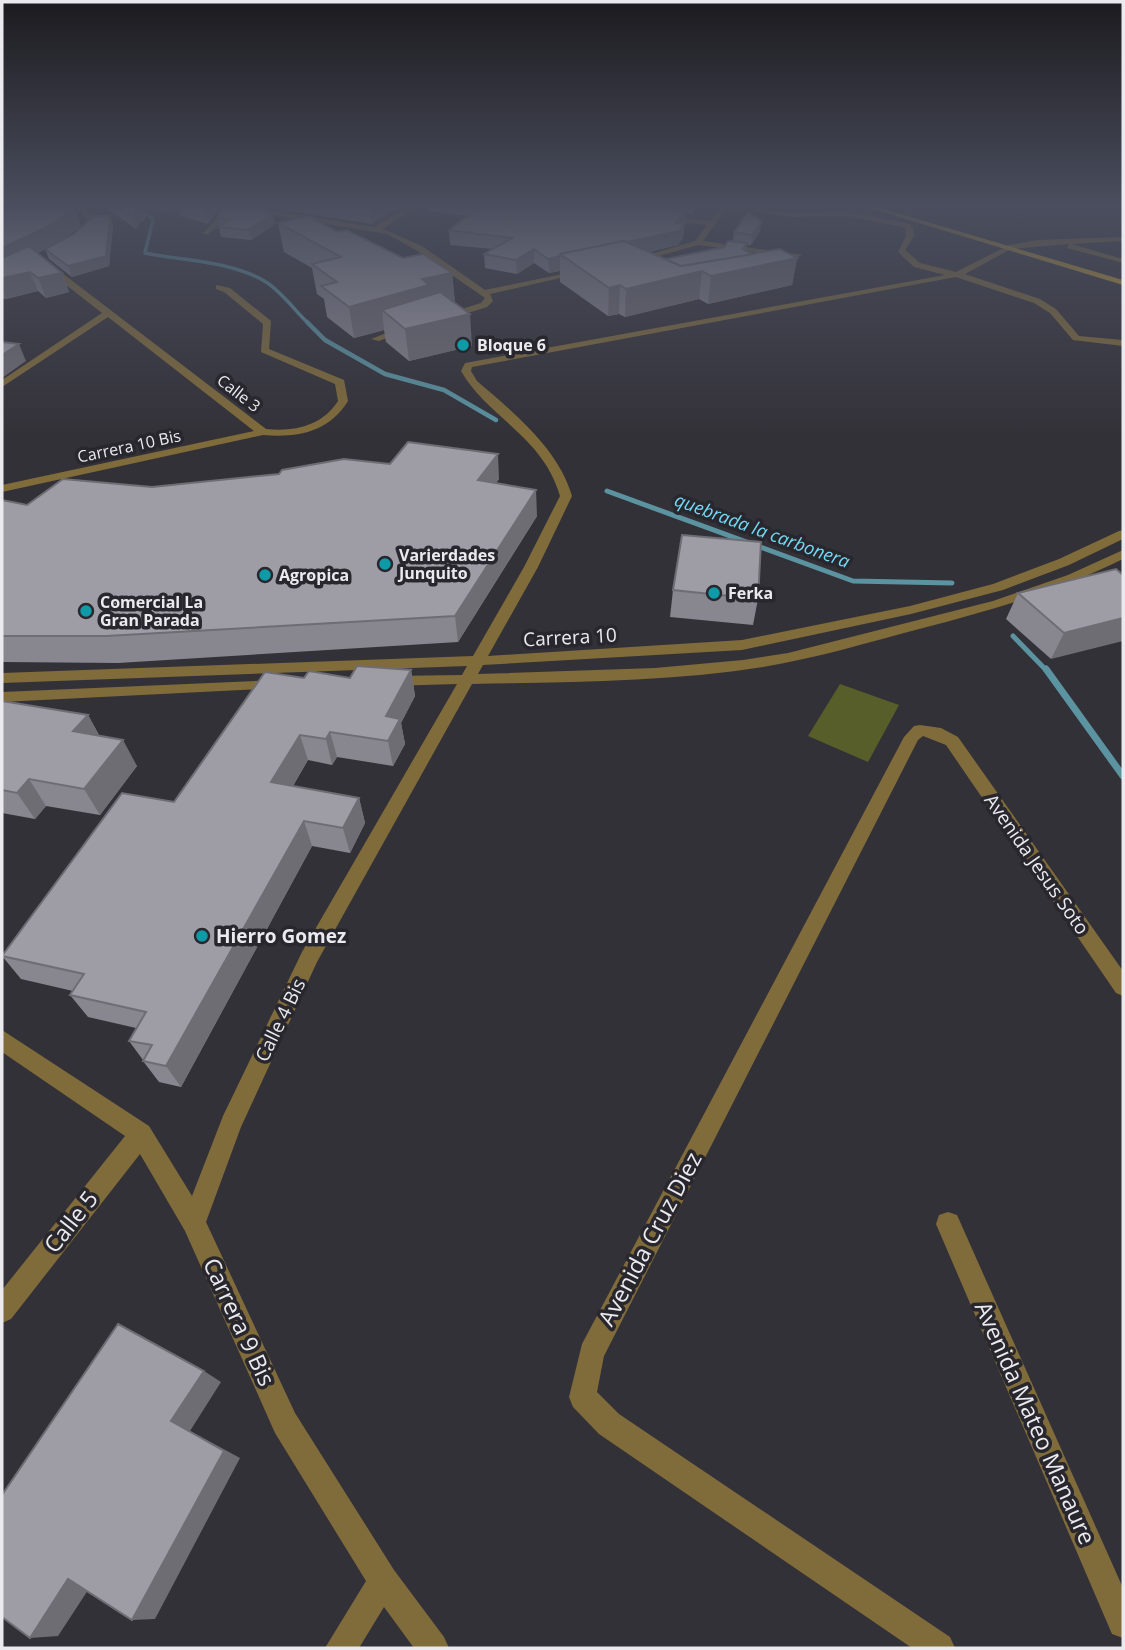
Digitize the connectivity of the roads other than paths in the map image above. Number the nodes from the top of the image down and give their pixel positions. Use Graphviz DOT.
graph roads {
  1 [pos="69,282"];
  2 [pos="467,282"];
  3 [pos="535,282"];
  4 [pos="918,282"];
  5 [pos="978,282"];
  6 [pos="219,287"];
  7 [pos="483,293"];
  8 [pos="109,312"];
  9 [pos="436,320"];
  10 [pos="412,328"];
  11 [pos="376,339"];
  12 [pos="1123,343"];
  13 [pos="2,384"];
  14 [pos="263,432"];
  15 [pos="2,489"];
  16 [pos="1123,534"];
  17 [pos="1123,554"];
  18 [pos="1064,562"];
  19 [pos="1090,578"];
  20 [pos="477,661"];
  21 [pos="2,678"];
  22 [pos="52,678"];
  23 [pos="467,679"];
  24 [pos="371,682"];
  25 [pos="291,684"];
  26 [pos="41,696"];
  27 [pos="2,698"];
  28 [pos="952,741"];
  29 [pos="1123,986"];
  30 [pos="2,1040"];
  31 [pos="141,1134"];
  32 [pos="194,1222"];
  33 [pos="948,1224"];
  34 [pos="2,1310"];
  35 [pos="383,1581"];
  36 [pos="1123,1623"];
  37 [pos="341,1648"];
  38 [pos="433,1648"];
  39 [pos="939,1648"];
  1 -- 8 [label="street, Calle 3"];
  2 -- 7 [label="street"];
  3 -- 7 [label="street"];
  4 -- 20 [label="street, Calle 4 Bis"];
  5 -- 12 [label="street"];
  6 -- 14 [label="street, Calle 3"];
  7 -- 9 [label="street"];
  8 -- 13 [label="street"];
  8 -- 14 [label="street, Calle 3"];
  10 -- 11 [label="street"];
  14 -- 15 [label="street, Carrera 10 Bis"];
  16 -- 18 [label="street, Carrera 10"];
  17 -- 19 [label="street, Carrera 10"];
  18 -- 19 [label="street"];
  18 -- 20 [label="street, Carrera 10"];
  19 -- 23 [label="street, Carrera 10"];
  20 -- 22 [label="street, Carrera 10"];
  20 -- 23 [label="street, Calle 4 Bis"];
  21 -- 22 [label="street, Carrera 10"];
  22 -- 26 [label="street"];
  23 -- 24 [label="street, Carrera 10"];
  23 -- 32 [label="street, Calle 4 Bis"];
  25 -- 26 [label="street"];
  26 -- 27 [label="street"];
  28 -- 29 [label="street, Avenida Jesus Soto"];
  28 -- 39 [label="street, Avenida Cruz Diez"];
  30 -- 31 [label="street, Carrera 9 Bis"];
  31 -- 32 [label="street, Carrera 9 Bis"];
  31 -- 34 [label="street, Calle 5"];
  32 -- 35 [label="street, Carrera 9 Bis"];
  33 -- 36 [label="street, Avenida Mateo Manaure"];
  35 -- 37 [label="street"];
  35 -- 38 [label="street, Carrera 9 Bis"];
}
